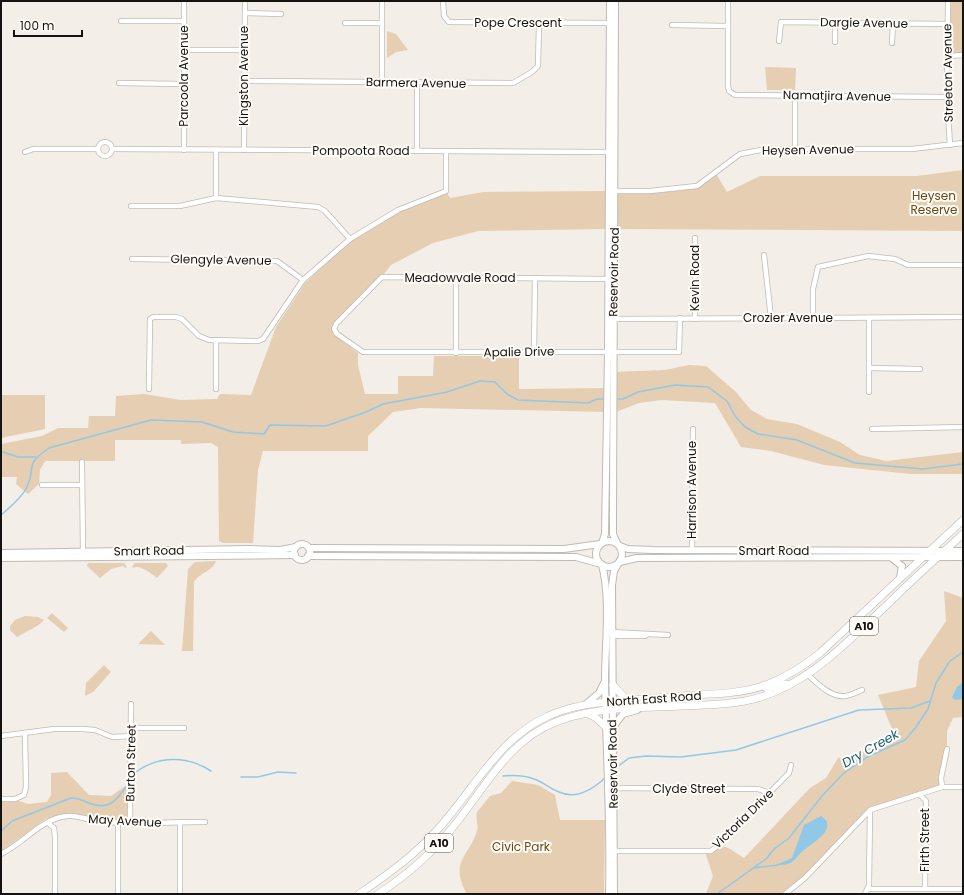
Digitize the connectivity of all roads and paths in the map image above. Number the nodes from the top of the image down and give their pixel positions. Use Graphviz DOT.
graph roads {
  1 [pos="184,1"];
  2 [pos="244,1"];
  3 [pos="382,1"];
  4 [pos="444,1"];
  5 [pos="610,1"];
  6 [pos="614,1"];
  7 [pos="728,1"];
  8 [pos="948,1"];
  9 [pos="244,13"];
  10 [pos="281,14"];
  11 [pos="120,21"];
  12 [pos="184,21"];
  13 [pos="835,22"];
  14 [pos="345,23"];
  15 [pos="382,23"];
  16 [pos="539,23"];
  17 [pos="612,23"];
  18 [pos="893,23"];
  19 [pos="947,24"];
  20 [pos="672,25"];
  21 [pos="728,26"];
  22 [pos="779,41"];
  23 [pos="835,42"];
  24 [pos="892,43"];
  25 [pos="184,50"];
  26 [pos="244,50"];
  27 [pos="963,55"];
  28 [pos="948,56"];
  29 [pos="244,81"];
  30 [pos="382,82"];
  31 [pos="118,83"];
  32 [pos="417,83"];
  33 [pos="184,84"];
  34 [pos="795,95"];
  35 [pos="947,97"];
  36 [pos="963,143"];
  37 [pos="950,145"];
  38 [pos="98,149"];
  39 [pos="112,149"];
  40 [pos="796,149"];
  41 [pos="184,150"];
  42 [pos="216,150"];
  43 [pos="244,150"];
  44 [pos="417,151"];
  45 [pos="446,151"];
  46 [pos="25,152"];
  47 [pos="613,152"];
  48 [pos="612,191"];
  49 [pos="216,198"];
  50 [pos="132,206"];
  51 [pos="695,238"];
  52 [pos="350,239"];
  53 [pos="764,255"];
  54 [pos="132,260"];
  55 [pos="963,265"];
  56 [pos="456,278"];
  57 [pos="535,278"];
  58 [pos="611,279"];
  59 [pos="303,280"];
  60 [pos="680,318"];
  61 [pos="770,318"];
  62 [pos="812,318"];
  63 [pos="869,318"];
  64 [pos="963,318"];
  65 [pos="611,319"];
  66 [pos="695,319"];
  67 [pos="334,329"];
  68 [pos="216,341"];
  69 [pos="610,351"];
  70 [pos="534,352"];
  71 [pos="456,353"];
  72 [pos="869,368"];
  73 [pos="920,369"];
  74 [pos="149,389"];
  75 [pos="216,390"];
  76 [pos="869,392"];
  77 [pos="610,398"];
  78 [pos="963,427"];
  79 [pos="693,429"];
  80 [pos="872,429"];
  81 [pos="82,462"];
  82 [pos="42,485"];
  83 [pos="82,485"];
  84 [pos="963,520"];
  85 [pos="963,534"];
  86 [pos="601,544"];
  87 [pos="618,545"];
  88 [pos="296,547"];
  89 [pos="309,548"];
  90 [pos="692,551"];
  91 [pos="930,551"];
  92 [pos="944,551"];
  93 [pos="963,551"];
  94 [pos="260,552"];
  95 [pos="1,553"];
  96 [pos="83,554"];
  97 [pos="295,555"];
  98 [pos="308,556"];
  99 [pos="963,557"];
  100 [pos="1,558"];
  101 [pos="892,558"];
  102 [pos="922,558"];
  103 [pos="937,558"];
  104 [pos="619,563"];
  105 [pos="601,564"];
  106 [pos="900,578"];
  107 [pos="612,634"];
  108 [pos="668,635"];
  109 [pos="801,667"];
  110 [pos="807,674"];
  111 [pos="609,683"];
  112 [pos="794,683"];
  113 [pos="764,685"];
  114 [pos="862,690"];
  115 [pos="627,700"];
  116 [pos="609,702"];
  117 [pos="131,704"];
  118 [pos="586,704"];
  119 [pos="642,708"];
  120 [pos="609,711"];
  121 [pos="584,713"];
  122 [pos="609,727"];
  123 [pos="132,728"];
  124 [pos="184,728"];
  125 [pos="25,733"];
  126 [pos="1,736"];
  127 [pos="132,736"];
  128 [pos="947,749"];
  129 [pos="790,765"];
  130 [pos="482,774"];
  131 [pos="488,780"];
  132 [pos="942,787"];
  133 [pos="963,787"];
  134 [pos="611,788"];
  135 [pos="770,793"];
  136 [pos="920,794"];
  137 [pos="1,799"];
  138 [pos="870,810"];
  139 [pos="130,822"];
  140 [pos="205,822"];
  141 [pos="48,823"];
  142 [pos="118,823"];
  143 [pos="180,823"];
  144 [pos="613,852"];
  145 [pos="1,854"];
  146 [pos="868,889"];
  147 [pos="925,889"];
  148 [pos="963,890"];
  149 [pos="362,893"];
  150 [pos="55,894"];
  151 [pos="118,894"];
  152 [pos="180,894"];
  153 [pos="378,894"];
  154 [pos="609,894"];
  155 [pos="614,894"];
  156 [pos="785,894"];
  157 [pos="865,894"];
  1 -- 12 [label="street, Parcoola Avenue"];
  2 -- 9 [label="street, Kingston Avenue"];
  3 -- 15 [label="street"];
  4 -- 16 [label="street, Pope Crescent"];
  5 -- 17 [label="main road, Reservoir Road"];
  6 -- 17 [label="main road, Reservoir Road"];
  7 -- 21 [label="street"];
  8 -- 19 [label="street, Streeton Avenue"];
  9 -- 10 [label="street"];
  9 -- 26 [label="street, Kingston Avenue"];
  11 -- 12 [label="street"];
  12 -- 25 [label="street, Parcoola Avenue"];
  13 -- 18 [label="street, Dargie Avenue"];
  13 -- 22 [label="street, Dargie Avenue"];
  13 -- 23 [label="street"];
  14 -- 15 [label="street"];
  15 -- 30 [label="street"];
  16 -- 17 [label="street, Pope Crescent"];
  16 -- 32 [label="street, Barmera Avenue"];
  17 -- 47 [label="main road, Reservoir Road"];
  18 -- 19 [label="street, Dargie Avenue"];
  18 -- 24 [label="street"];
  19 -- 28 [label="street, Streeton Avenue"];
  20 -- 21 [label="street"];
  21 -- 34 [label="street, Namatjira Avenue"];
  25 -- 26 [label="street"];
  25 -- 33 [label="street, Parcoola Avenue"];
  26 -- 29 [label="street, Kingston Avenue"];
  27 -- 28 [label="street"];
  28 -- 35 [label="street, Streeton Avenue"];
  29 -- 30 [label="street, Barmera Avenue"];
  29 -- 43 [label="street, Kingston Avenue"];
  30 -- 32 [label="street, Barmera Avenue"];
  31 -- 33 [label="street"];
  32 -- 44 [label="street"];
  33 -- 41 [label="street, Parcoola Avenue"];
  34 -- 35 [label="street, Namatjira Avenue"];
  34 -- 40 [label="street"];
  35 -- 37 [label="street, Streeton Avenue"];
  36 -- 37 [label="street, Heysen Avenue"];
  37 -- 40 [label="street, Heysen Avenue"];
  38 -- 39 [label="street"];
  38 -- 39 [label="street"];
  38 -- 46 [label="street"];
  39 -- 41 [label="street, Pompoota Road"];
  40 -- 48 [label="street, Heysen Avenue"];
  41 -- 42 [label="street, Pompoota Road"];
  42 -- 43 [label="street, Pompoota Road"];
  42 -- 49 [label="street"];
  43 -- 44 [label="street, Pompoota Road"];
  44 -- 45 [label="street, Pompoota Road"];
  45 -- 47 [label="street, Pompoota Road"];
  45 -- 52 [label="street"];
  47 -- 48 [label="main road, Reservoir Road"];
  48 -- 58 [label="main road, Reservoir Road"];
  49 -- 50 [label="street"];
  49 -- 52 [label="street"];
  51 -- 66 [label="street, Kevin Road"];
  52 -- 59 [label="street"];
  53 -- 61 [label="street"];
  54 -- 59 [label="street, Glengyle Avenue"];
  55 -- 62 [label="street"];
  56 -- 57 [label="street, Meadowvale Road"];
  56 -- 67 [label="street, Meadowvale Road"];
  56 -- 71 [label="street"];
  57 -- 58 [label="street, Meadowvale Road"];
  57 -- 70 [label="street"];
  58 -- 65 [label="main road, Reservoir Road"];
  59 -- 68 [label="street"];
  60 -- 65 [label="street, Crozier Avenue"];
  60 -- 66 [label="street, Crozier Avenue"];
  60 -- 69 [label="street, Apalie Drive"];
  61 -- 62 [label="street, Crozier Avenue"];
  61 -- 66 [label="street, Crozier Avenue"];
  62 -- 63 [label="street, Crozier Avenue"];
  63 -- 64 [label="street, Crozier Avenue"];
  63 -- 72 [label="street"];
  65 -- 69 [label="main road, Reservoir Road"];
  67 -- 71 [label="street, Apalie Drive"];
  68 -- 74 [label="street"];
  68 -- 75 [label="street"];
  69 -- 70 [label="street, Apalie Drive"];
  69 -- 77 [label="main road, Reservoir Road"];
  70 -- 71 [label="street, Apalie Drive"];
  72 -- 73 [label="street"];
  72 -- 76 [label="street"];
  77 -- 86 [label="main road, Reservoir Road"];
  77 -- 87 [label="main road, Reservoir Road"];
  78 -- 80 [label="street"];
  79 -- 90 [label="street, Harrison Avenue"];
  81 -- 83 [label="street"];
  82 -- 83 [label="street"];
  83 -- 96 [label="street"];
  84 -- 91 [label="highway, North East Road / A10"];
  85 -- 92 [label="highway, North East Road / A10"];
  86 -- 87 [label="main road"];
  86 -- 89 [label="main road"];
  86 -- 105 [label="main road"];
  87 -- 90 [label="main road, Smart Road"];
  87 -- 104 [label="main road"];
  88 -- 89 [label="main road"];
  88 -- 94 [label="main road, Smart Road"];
  88 -- 97 [label="main road"];
  89 -- 98 [label="main road"];
  90 -- 91 [label="main road, Smart Road"];
  91 -- 92 [label="main road, Smart Road"];
  91 -- 102 [label="highway, North East Road / A10"];
  92 -- 93 [label="main road, Smart Road"];
  92 -- 103 [label="highway, North East Road / A10"];
  94 -- 96 [label="main road, Smart Road"];
  94 -- 96 [label="main road, Smart Road"];
  94 -- 97 [label="main road, Smart Road"];
  95 -- 96 [label="main road, Smart Road"];
  96 -- 100 [label="main road, Smart Road"];
  97 -- 98 [label="main road"];
  98 -- 105 [label="main road"];
  99 -- 103 [label="main road, Smart Road"];
  101 -- 102 [label="main road, Smart Road"];
  101 -- 104 [label="main road, Smart Road"];
  101 -- 106 [label="main road"];
  102 -- 103 [label="main road, Smart Road"];
  102 -- 106 [label="highway, North East Road / A10"];
  103 -- 110 [label="highway, North East Road / A10"];
  104 -- 105 [label="main road"];
  104 -- 107 [label="main road, Reservoir Road"];
  105 -- 111 [label="main road, Reservoir Road"];
  106 -- 109 [label="highway, North East Road / A10"];
  107 -- 108 [label="street"];
  107 -- 111 [label="main road, Reservoir Road"];
  109 -- 110 [label="highway"];
  109 -- 113 [label="highway, North East Road / A10"];
  110 -- 112 [label="highway, North East Road / A10"];
  110 -- 114 [label="street"];
  111 -- 115 [label="highway"];
  111 -- 116 [label="main road, Reservoir Road"];
  111 -- 118 [label="main road"];
  112 -- 113 [label="highway"];
  112 -- 119 [label="highway, North East Road / A10"];
  113 -- 115 [label="highway, North East Road / A10"];
  115 -- 116 [label="highway, North East Road / A10"];
  116 -- 118 [label="highway, North East Road / A10"];
  116 -- 120 [label="main road, Reservoir Road"];
  117 -- 123 [label="street, Burton Street"];
  118 -- 130 [label="highway, North East Road / A10"];
  119 -- 120 [label="highway, North East Road / A10"];
  119 -- 122 [label="main road"];
  120 -- 121 [label="highway, North East Road / A10"];
  120 -- 122 [label="main road, Reservoir Road"];
  121 -- 122 [label="highway"];
  121 -- 131 [label="highway, North East Road / A10"];
  122 -- 134 [label="main road, Reservoir Road"];
  123 -- 124 [label="street"];
  123 -- 127 [label="street, Burton Street"];
  125 -- 126 [label="street"];
  125 -- 127 [label="street"];
  125 -- 137 [label="street"];
  127 -- 139 [label="street, Burton Street"];
  128 -- 132 [label="street"];
  129 -- 135 [label="street, Victoria Drive"];
  130 -- 131 [label="highway"];
  130 -- 149 [label="highway, North East Road / A10"];
  131 -- 153 [label="highway, North East Road / A10"];
  132 -- 133 [label="street"];
  132 -- 136 [label="street"];
  134 -- 135 [label="street, Clyde Street"];
  134 -- 144 [label="main road, Reservoir Road"];
  135 -- 144 [label="street, Victoria Drive"];
  136 -- 138 [label="street"];
  136 -- 147 [label="street, Firth Street"];
  138 -- 146 [label="street"];
  138 -- 156 [label="street"];
  139 -- 142 [label="street, May Avenue"];
  139 -- 143 [label="street, May Avenue"];
  140 -- 143 [label="street, May Avenue"];
  141 -- 142 [label="street, May Avenue"];
  141 -- 145 [label="street, May Avenue"];
  141 -- 150 [label="street"];
  142 -- 151 [label="street"];
  143 -- 152 [label="street"];
  144 -- 154 [label="main road, Reservoir Road"];
  144 -- 155 [label="main road, Reservoir Road"];
  146 -- 147 [label="street"];
  146 -- 157 [label="street"];
  147 -- 148 [label="street"];
}
